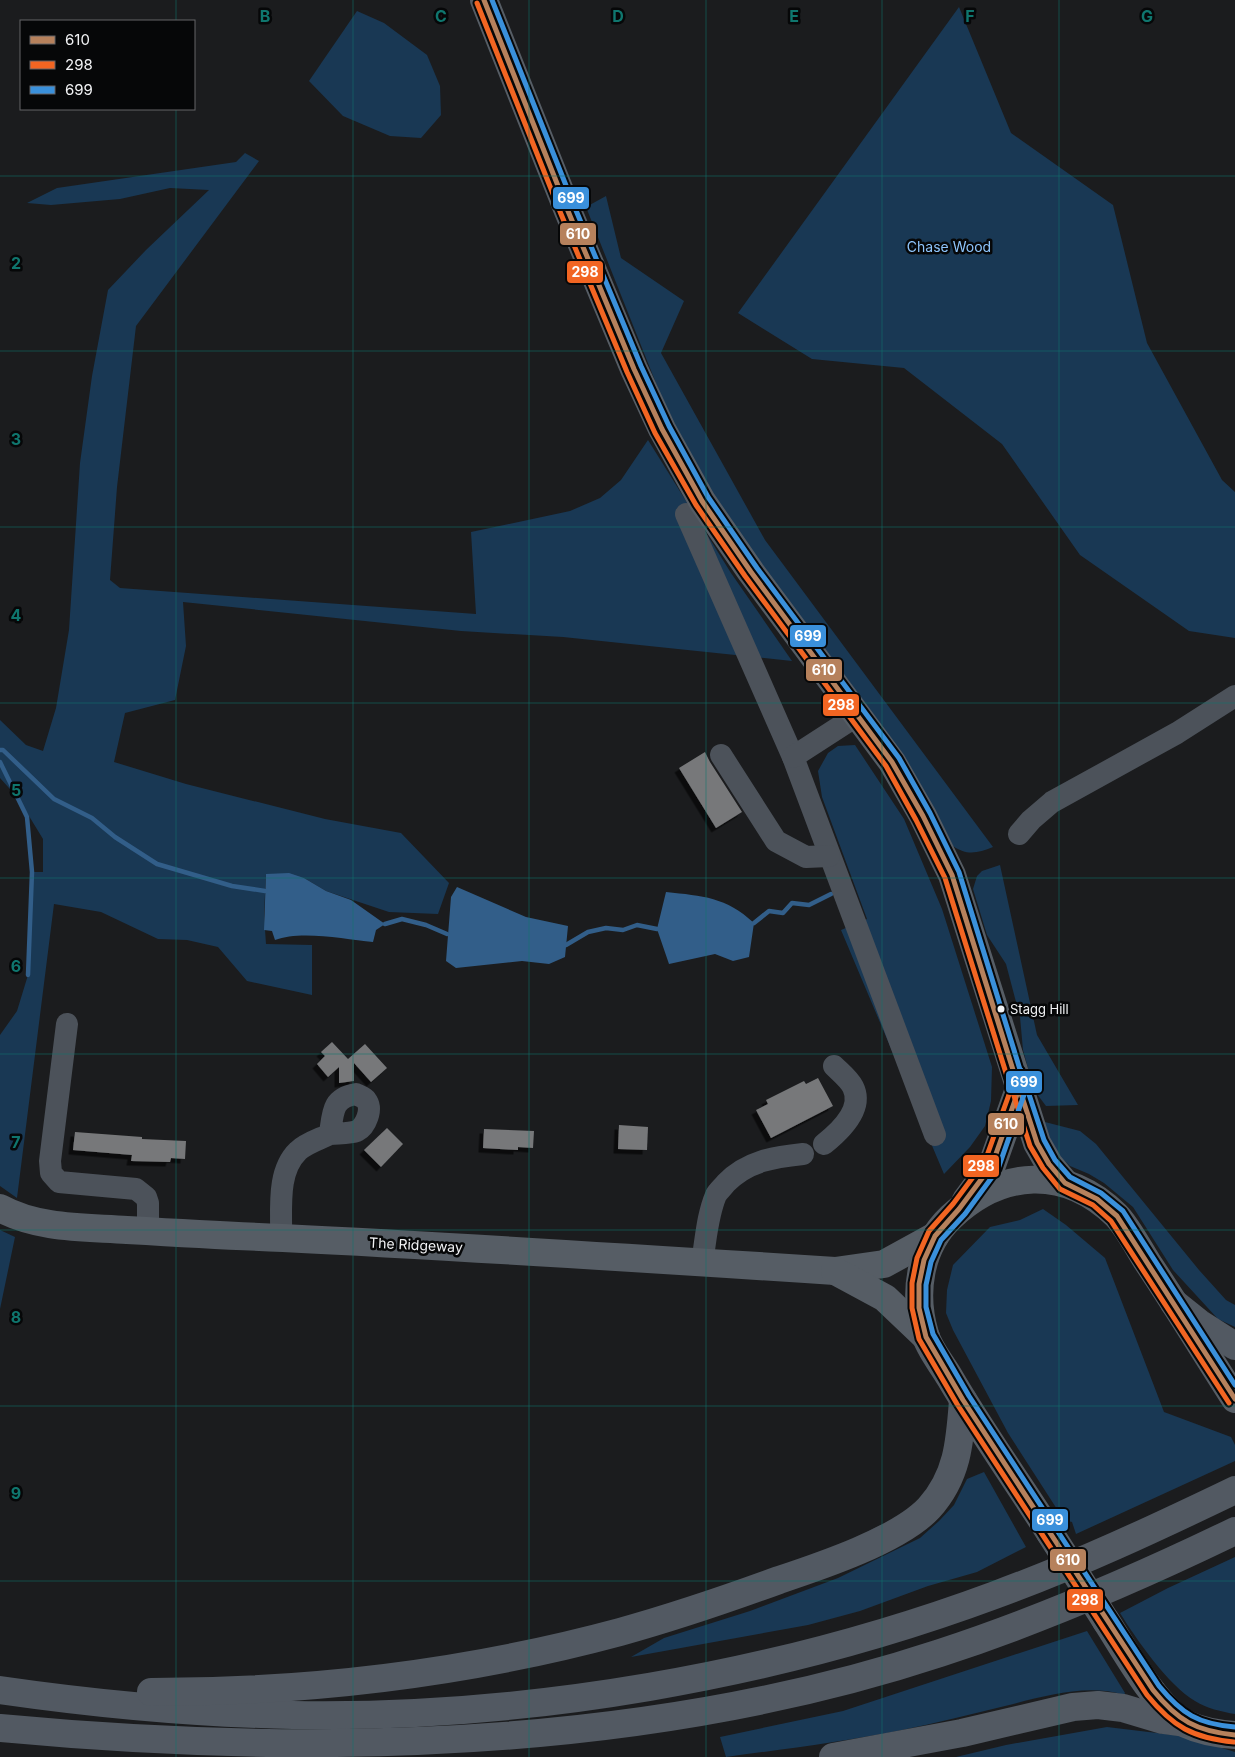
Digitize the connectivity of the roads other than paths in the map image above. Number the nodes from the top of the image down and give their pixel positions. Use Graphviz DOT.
graph roads {
  1 [pos="484,0"];
  2 [pos="686,514"];
  3 [pos="1235,696"];
  4 [pos="858,715"];
  5 [pos="721,755"];
  6 [pos="793,758"];
  7 [pos="1019,834"];
  8 [pos="829,856"];
  9 [pos="67,1024"];
  10 [pos="834,1066"];
  11 [pos="1019,1089"];
  12 [pos="330,1134"];
  13 [pos="935,1135"];
  14 [pos="1065,1182"];
  15 [pos="0,1208"];
  16 [pos="959,1209"];
  17 [pos="148,1232"];
  18 [pos="935,1236"];
  19 [pos="282,1238"];
  20 [pos="702,1262"];
  21 [pos="835,1272"];
  22 [pos="1174,1302"];
  23 [pos="926,1337"];
  24 [pos="1235,1346"];
  25 [pos="1235,1399"];
  26 [pos="963,1400"];
  27 [pos="1235,1490"];
  28 [pos="1235,1531"];
  29 [pos="0,1689"];
  30 [pos="1185,1723"];
  31 [pos="0,1728"];
  32 [pos="1235,1735"];
  33 [pos="74,1738"];
  34 [pos="149,1757"];
  35 [pos="832,1757"];
  1 -- 4 [label="main road"];
  2 -- 6 [label="lane"];
  3 -- 7 [label="lane"];
  4 -- 6 [label="lane"];
  4 -- 11 [label="main road"];
  5 -- 8 [label="lane"];
  6 -- 8 [label="lane"];
  8 -- 13 [label="lane"];
  9 -- 17 [label="lane"];
  10 -- 20 [label="lane"];
  11 -- 14 [label="main road"];
  11 -- 16 [label="main road"];
  12 -- 19 [label="lane"];
  14 -- 16 [label="main road"];
  14 -- 22 [label="main road"];
  15 -- 17 [label="main road, The Ridgeway"];
  16 -- 18 [label="main road"];
  17 -- 19 [label="main road, The Ridgeway"];
  18 -- 21 [label="main road, The Ridgeway"];
  18 -- 23 [label="main road"];
  19 -- 20 [label="main road, The Ridgeway"];
  20 -- 21 [label="main road, The Ridgeway"];
  21 -- 23 [label="main road, The Ridgeway"];
  22 -- 24 [label="highway"];
  22 -- 25 [label="main road"];
  23 -- 26 [label="main road"];
  26 -- 29 [label="highway"];
  26 -- 30 [label="main road, bridge"];
  27 -- 29 [label="highway"];
  28 -- 33 [label="highway"];
  30 -- 32 [label="main road"];
  30 -- 35 [label="highway"];
  31 -- 33 [label="highway"];
  33 -- 34 [label="highway"];
}
